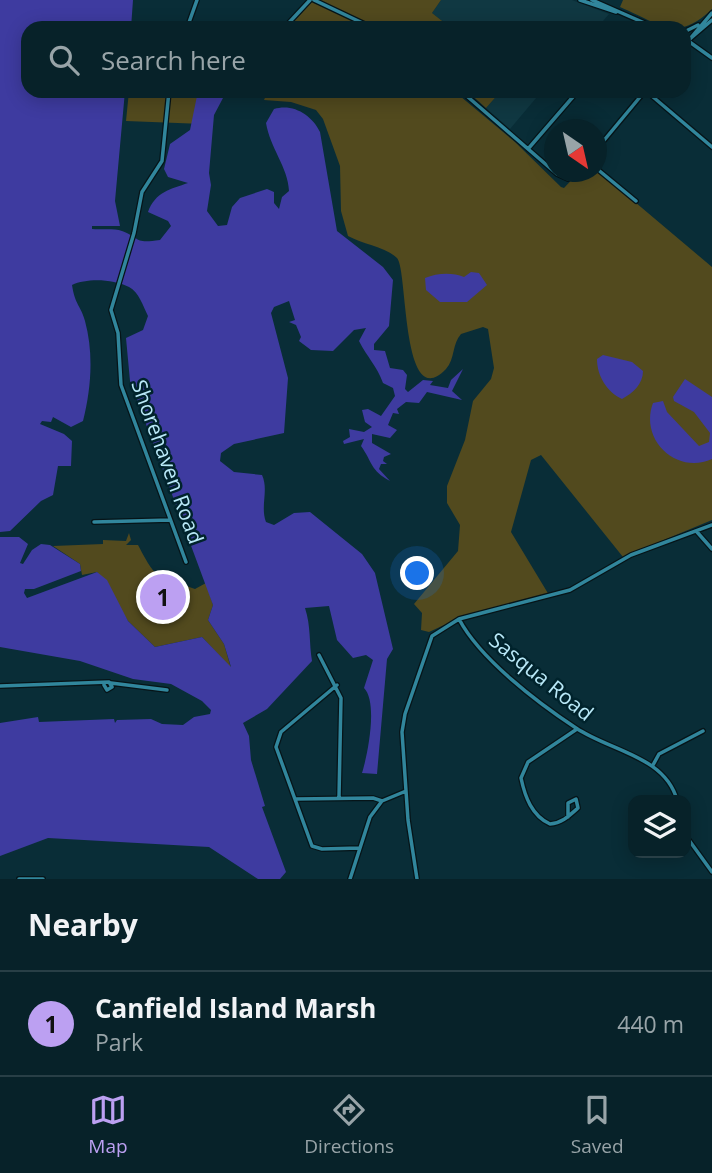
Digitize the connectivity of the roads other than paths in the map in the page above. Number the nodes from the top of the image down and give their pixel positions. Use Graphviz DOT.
graph roads {
  1 [pos="197,0"];
  2 [pos="312,0"];
  3 [pos="580,0"];
  4 [pos="592,0"];
  5 [pos="616,12"];
  6 [pos="712,13"];
  7 [pos="712,20"];
  8 [pos="190,21"];
  9 [pos="291,21"];
  10 [pos="358,21"];
  11 [pos="638,21"];
  12 [pos="703,22"];
  13 [pos="691,28"];
  14 [pos="691,38"];
  15 [pos="691,38"];
  16 [pos="691,40"];
  17 [pos="712,58"];
  18 [pos="168,98"];
  19 [pos="469,98"];
  20 [pos="572,98"];
  21 [pos="640,98"];
  22 [pos="654,98"];
  23 [pos="607,138"];
  24 [pos="712,147"];
  25 [pos="528,149"];
  26 [pos="544,163"];
  27 [pos="607,176"];
  28 [pos="636,201"];
  29 [pos="170,520"];
  30 [pos="94,522"];
  31 [pos="712,525"];
  32 [pos="696,532"];
  33 [pos="712,549"];
  34 [pos="186,562"];
  35 [pos="459,619"];
  36 [pos="319,655"];
  37 [pos="337,685"];
  38 [pos="0,686"];
  39 [pos="167,690"];
  40 [pos="577,729"];
  41 [pos="703,731"];
  42 [pos="653,765"];
  43 [pos="406,791"];
  44 [pos="675,795"];
  45 [pos="339,797"];
  46 [pos="296,799"];
  47 [pos="382,802"];
  48 [pos="568,817"];
  49 [pos="691,843"];
  50 [pos="359,848"];
  51 [pos="712,872"];
  52 [pos="19,879"];
  53 [pos="43,879"];
  54 [pos="350,879"];
  55 [pos="417,879"];
  1 -- 8 [label="street"];
  2 -- 9 [label="street"];
  2 -- 10 [label="street"];
  3 -- 5 [label="street"];
  4 -- 5 [label="street"];
  5 -- 11 [label="street"];
  6 -- 12 [label="street"];
  7 -- 15 [label="street"];
  12 -- 13 [label="street"];
  12 -- 14 [label="street"];
  16 -- 17 [label="street"];
  18 -- 29 [label="street, Shorehaven Road"];
  19 -- 25 [label="street"];
  20 -- 25 [label="street"];
  21 -- 23 [label="street"];
  22 -- 24 [label="street"];
  25 -- 26 [label="street"];
  27 -- 28 [label="street"];
  29 -- 30 [label="street"];
  29 -- 34 [label="street, Shorehaven Road"];
  31 -- 32 [label="street"];
  32 -- 33 [label="street"];
  32 -- 35 [label="street"];
  35 -- 40 [label="street, Sasqua Road"];
  35 -- 43 [label="street"];
  36 -- 37 [label="street"];
  37 -- 45 [label="street"];
  37 -- 46 [label="street"];
  38 -- 39 [label="street"];
  40 -- 42 [label="street, Sasqua Road"];
  40 -- 48 [label="street"];
  41 -- 42 [label="street"];
  42 -- 44 [label="street, Sasqua Road"];
  43 -- 47 [label="street"];
  43 -- 55 [label="street"];
  45 -- 46 [label="street"];
  45 -- 47 [label="street"];
  46 -- 50 [label="street"];
  47 -- 50 [label="street"];
  48 -- 48 [label="street"];
  49 -- 51 [label="street"];
  50 -- 54 [label="street"];
  52 -- 53 [label="street"];
}
